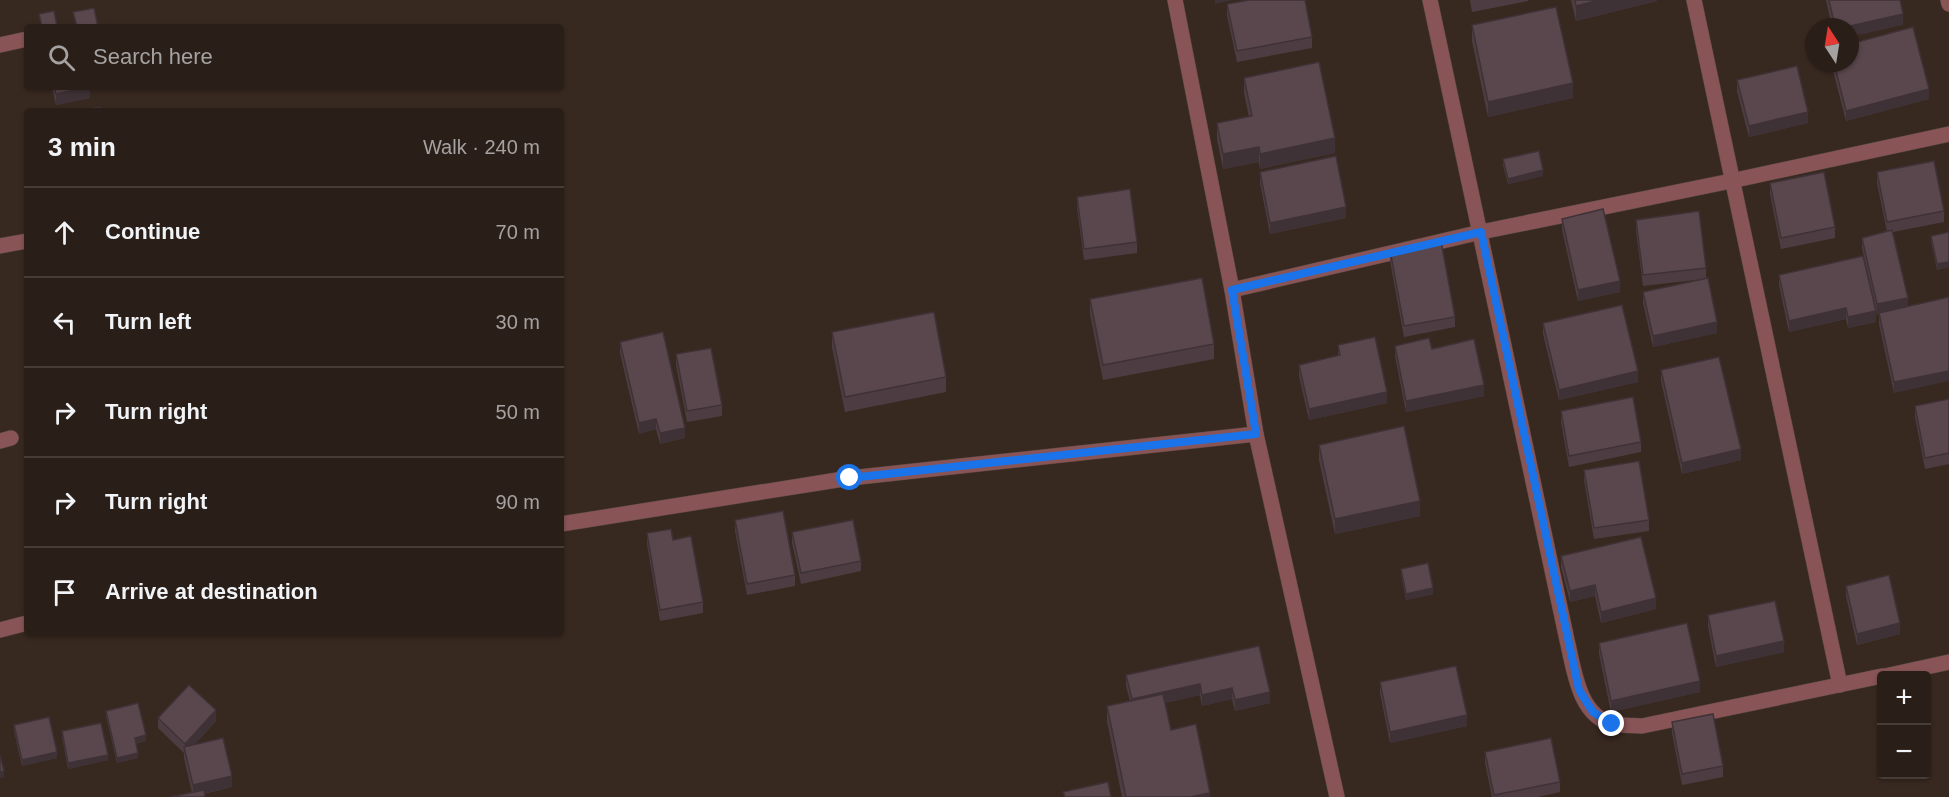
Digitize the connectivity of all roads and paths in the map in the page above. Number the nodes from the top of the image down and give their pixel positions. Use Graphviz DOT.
graph roads {
  1 [pos="1175,0"];
  2 [pos="1430,0"];
  3 [pos="1694,0"];
  4 [pos="24,40"];
  5 [pos="0,45"];
  6 [pos="1949,134"];
  7 [pos="1731,181"];
  8 [pos="1481,232"];
  9 [pos="24,242"];
  10 [pos="0,246"];
  11 [pos="1232,290"];
  12 [pos="1256,434"];
  13 [pos="564,524"];
  14 [pos="24,624"];
  15 [pos="0,630"];
  16 [pos="1949,662"];
  17 [pos="1907,671"];
  18 [pos="1877,677"];
  19 [pos="1840,685"];
  20 [pos="1337,797"];
  1 -- 11 [label="street"];
  2 -- 8 [label="street"];
  3 -- 7 [label="street"];
  4 -- 5 [label="street"];
  6 -- 7 [label="street"];
  7 -- 8 [label="street"];
  7 -- 19 [label="street"];
  8 -- 11 [label="street"];
  8 -- 19 [label="street"];
  9 -- 10 [label="street"];
  11 -- 12 [label="street"];
  12 -- 13 [label="street"];
  12 -- 20 [label="street"];
  14 -- 15 [label="street"];
  16 -- 17 [label="street"];
  18 -- 19 [label="street"];
}
